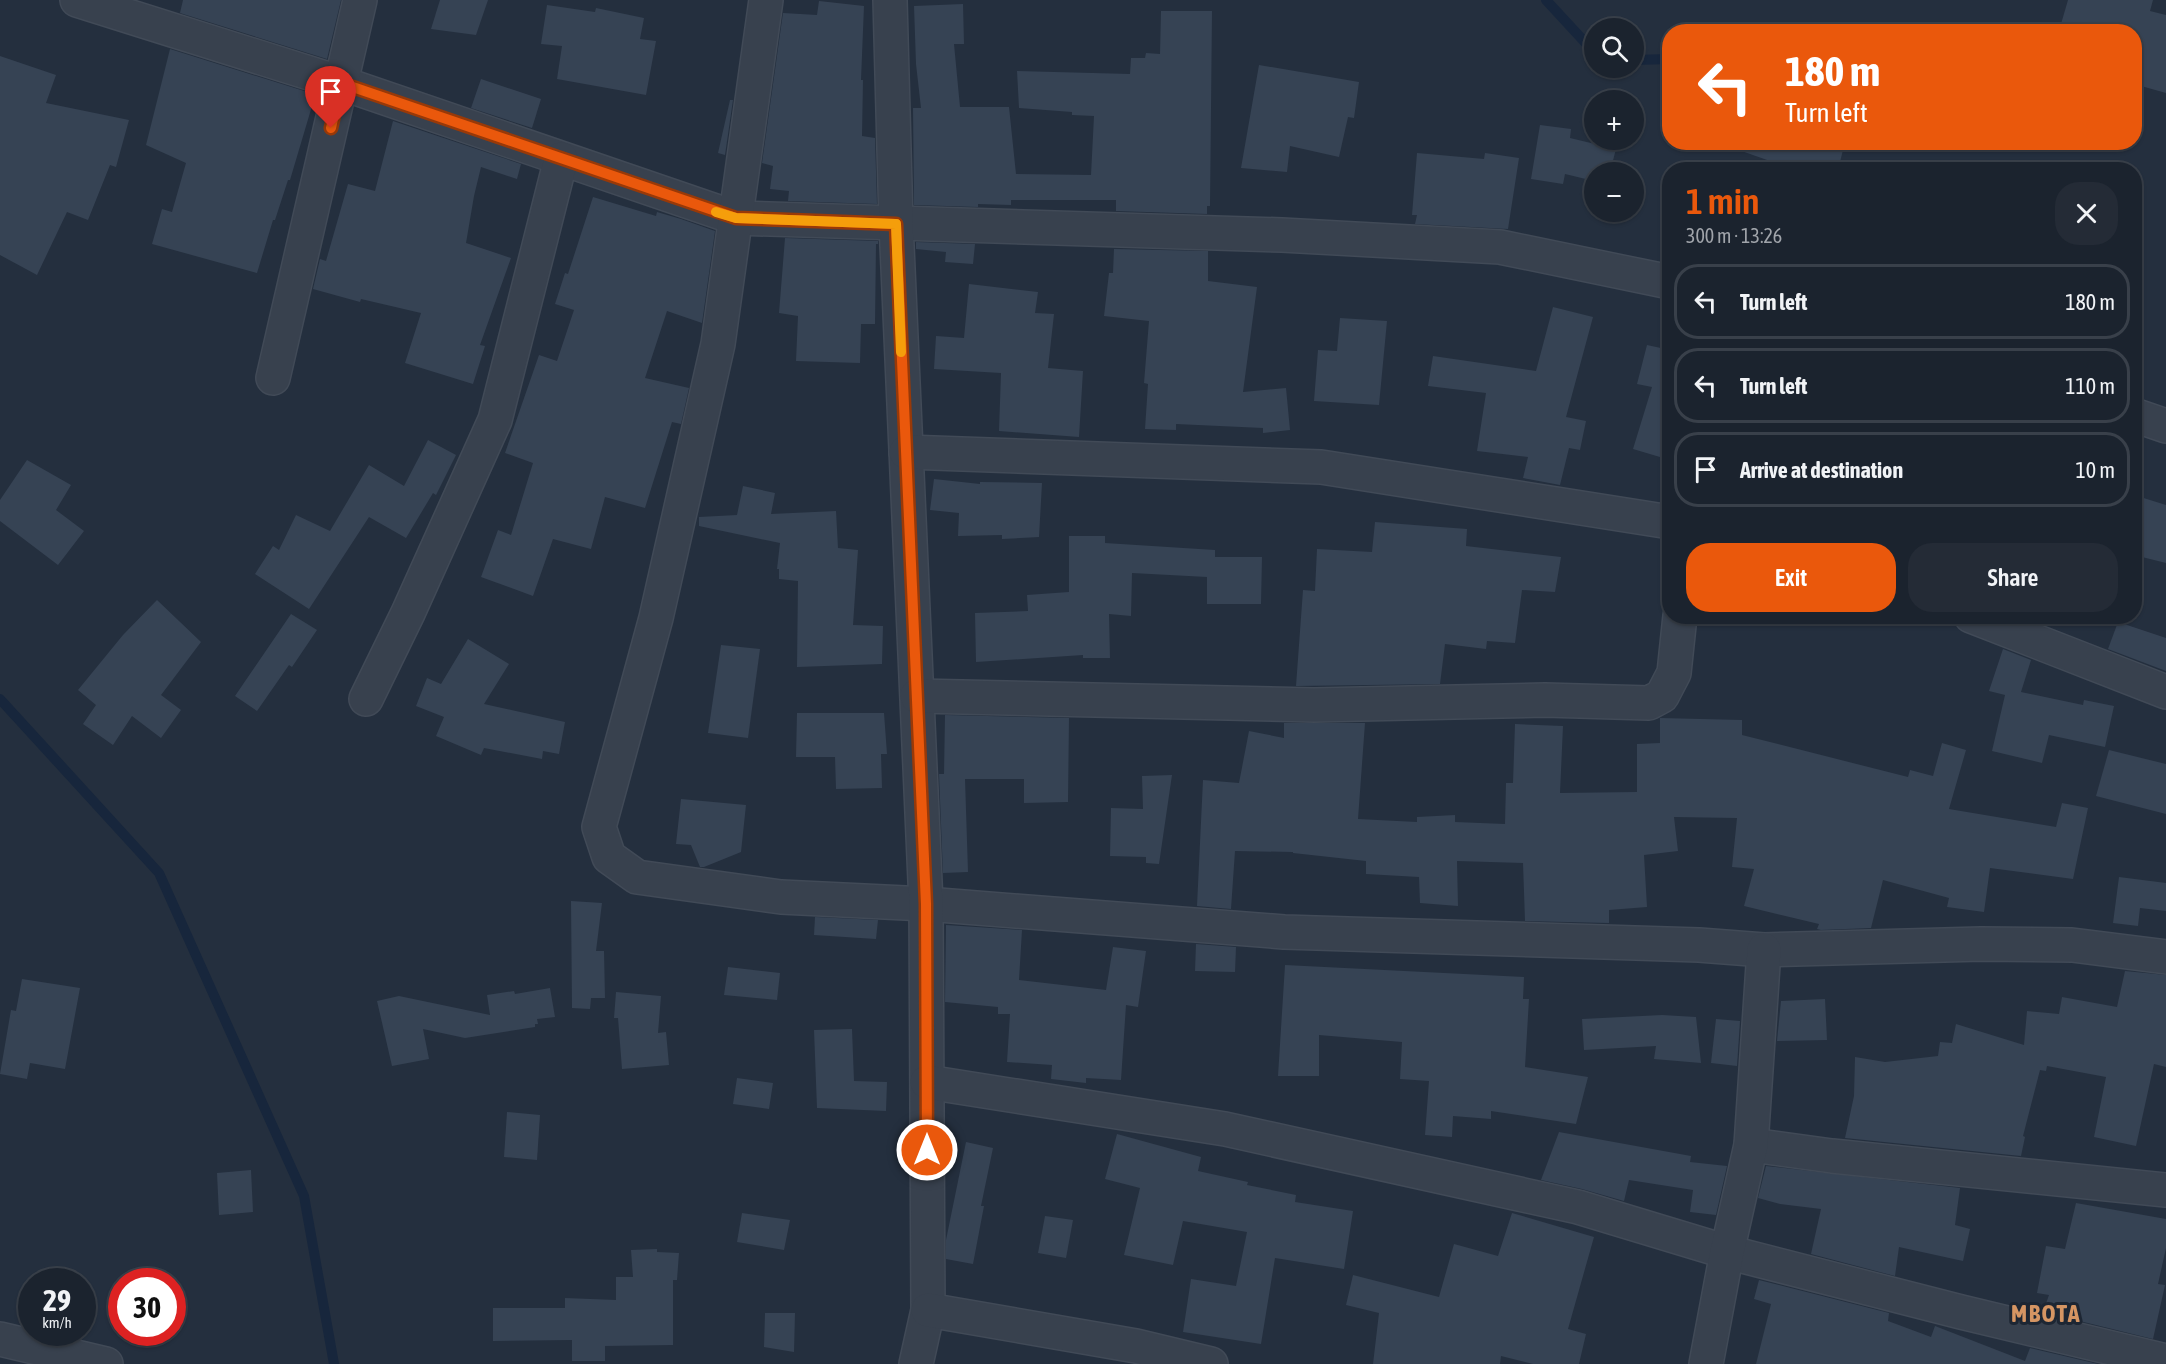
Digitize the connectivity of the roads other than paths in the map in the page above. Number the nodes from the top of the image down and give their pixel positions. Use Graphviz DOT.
graph roads {
  1 [pos="77,0"];
  2 [pos="360,0"];
  3 [pos="766,0"];
  4 [pos="890,0"];
  5 [pos="341,83"];
  6 [pos="561,159"];
  7 [pos="736,218"];
  8 [pos="896,224"];
  9 [pos="1662,280"];
  10 [pos="273,378"];
  11 [pos="2142,418"];
  12 [pos="2166,426"];
  13 [pos="906,452"];
  14 [pos="1662,521"];
  15 [pos="1679,624"];
  16 [pos="1992,624"];
  17 [pos="2166,692"];
  18 [pos="917,696"];
  19 [pos="366,699"];
  20 [pos="926,904"];
  21 [pos="1764,950"];
  22 [pos="2166,957"];
  23 [pos="927,1082"];
  24 [pos="1751,1145"];
  25 [pos="2166,1190"];
  26 [pos="1727,1252"];
  27 [pos="928,1310"];
  28 [pos="0,1339"];
  29 [pos="2166,1360"];
  30 [pos="106,1364"];
  31 [pos="916,1364"];
  32 [pos="1211,1364"];
  33 [pos="1706,1364"];
  1 -- 5 [label="street"];
  2 -- 5 [label="street"];
  3 -- 7 [label="street"];
  4 -- 8 [label="street"];
  5 -- 6 [label="street"];
  5 -- 10 [label="street"];
  6 -- 7 [label="street"];
  6 -- 19 [label="street"];
  7 -- 8 [label="street"];
  7 -- 20 [label="street"];
  8 -- 9 [label="street"];
  8 -- 13 [label="street"];
  11 -- 12 [label="street"];
  13 -- 14 [label="street"];
  13 -- 18 [label="street"];
  15 -- 18 [label="street"];
  16 -- 17 [label="street"];
  18 -- 20 [label="street"];
  20 -- 21 [label="street"];
  20 -- 23 [label="street"];
  21 -- 22 [label="street"];
  21 -- 24 [label="street"];
  23 -- 26 [label="street"];
  23 -- 27 [label="street"];
  24 -- 25 [label="street"];
  24 -- 26 [label="street"];
  26 -- 29 [label="street"];
  26 -- 33 [label="street"];
  27 -- 31 [label="street"];
  27 -- 32 [label="street"];
  28 -- 30 [label="street"];
}
